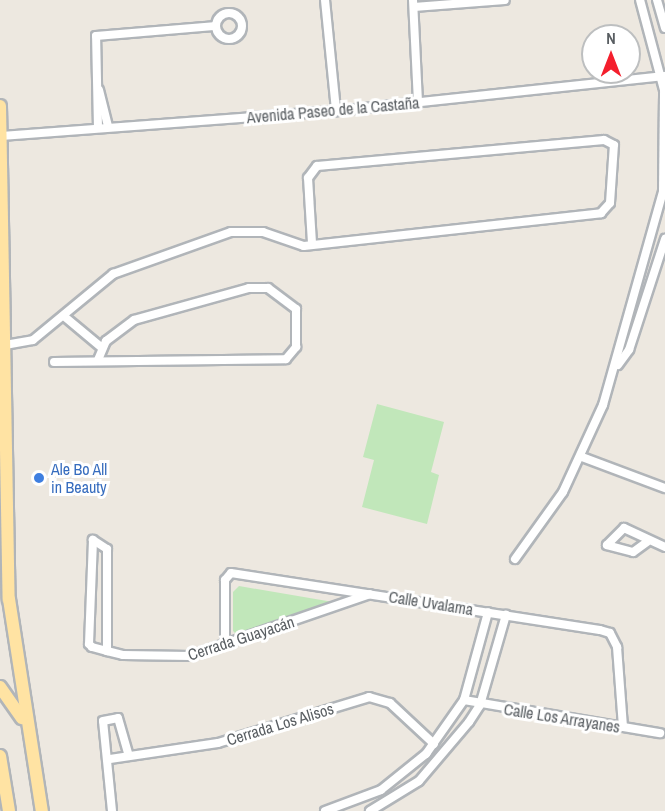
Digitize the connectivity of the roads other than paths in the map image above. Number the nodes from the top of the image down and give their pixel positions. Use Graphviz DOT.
graph roads {
  1 [pos="325,0"];
  2 [pos="505,0"];
  3 [pos="640,0"];
  4 [pos="657,0"];
  5 [pos="414,4"];
  6 [pos="214,26"];
  7 [pos="665,28"];
  8 [pos="663,77"];
  9 [pos="99,90"];
  10 [pos="418,103"];
  11 [pos="0,106"];
  12 [pos="336,111"];
  13 [pos="108,127"];
  14 [pos="98,128"];
  15 [pos="0,137"];
  16 [pos="665,168"];
  17 [pos="1,177"];
  18 [pos="650,242"];
  19 [pos="312,244"];
  20 [pos="664,244"];
  21 [pos="68,315"];
  22 [pos="5,345"];
  23 [pos="101,347"];
  24 [pos="98,360"];
  25 [pos="54,362"];
  26 [pos="618,366"];
  27 [pos="3,384"];
  28 [pos="582,457"];
  29 [pos="665,488"];
  30 [pos="647,542"];
  31 [pos="665,547"];
  32 [pos="515,559"];
  33 [pos="372,594"];
  34 [pos="488,612"];
  35 [pos="506,615"];
  36 [pos="225,645"];
  37 [pos="107,651"];
  38 [pos="0,687"];
  39 [pos="464,700"];
  40 [pos="480,705"];
  41 [pos="623,727"];
  42 [pos="29,733"];
  43 [pos="660,733"];
  44 [pos="434,744"];
  45 [pos="128,754"];
  46 [pos="0,756"];
  47 [pos="110,759"];
  48 [pos="9,811"];
  49 [pos="42,811"];
  50 [pos="111,811"];
  51 [pos="325,811"];
  52 [pos="370,811"];
  1 -- 12 [label="street"];
  2 -- 5 [label="street"];
  3 -- 8 [label="street"];
  4 -- 7 [label="street"];
  5 -- 10 [label="street"];
  6 -- 9 [label="street"];
  8 -- 10 [label="street, Avenida Paseo de la Castaña"];
  8 -- 16 [label="street"];
  9 -- 13 [label="street"];
  9 -- 14 [label="street"];
  10 -- 12 [label="street, Avenida Paseo de la Castaña"];
  11 -- 15 [label="main road"];
  12 -- 13 [label="street, Avenida Paseo de la Castaña"];
  13 -- 14 [label="street, Avenida Paseo de la Castaña"];
  14 -- 15 [label="street, Avenida Paseo de la Castaña"];
  15 -- 17 [label="main road"];
  16 -- 18 [label="street"];
  17 -- 22 [label="main road"];
  18 -- 20 [label="street"];
  18 -- 26 [label="street"];
  19 -- 19 [label="street"];
  19 -- 21 [label="street"];
  20 -- 26 [label="street"];
  21 -- 22 [label="street"];
  21 -- 23 [label="street"];
  22 -- 27 [label="main road"];
  23 -- 24 [label="street"];
  23 -- 24 [label="street"];
  24 -- 25 [label="street"];
  26 -- 28 [label="street"];
  27 -- 42 [label="main road"];
  28 -- 29 [label="street"];
  28 -- 32 [label="street"];
  30 -- 30 [label="street"];
  30 -- 31 [label="street"];
  33 -- 34 [label="street, Calle Uvalama"];
  33 -- 36 [label="street, Cerrada Guayacán"];
  33 -- 36 [label="street, Calle Uvalama"];
  34 -- 35 [label="street, Calle Uvalama"];
  34 -- 39 [label="street"];
  35 -- 40 [label="street"];
  35 -- 41 [label="street, Calle Uvalama"];
  36 -- 37 [label="street, Cerrada Guayacán"];
  37 -- 37 [label="street"];
  38 -- 42 [label="main road"];
  39 -- 40 [label="street, Calle Los Arrayanes"];
  39 -- 44 [label="street"];
  40 -- 41 [label="street, Calle Los Arrayanes"];
  40 -- 52 [label="street"];
  41 -- 43 [label="street, Calle Los Arrayanes"];
  42 -- 49 [label="main road"];
  44 -- 45 [label="street, Cerrada Los Alisos"];
  44 -- 51 [label="street"];
  45 -- 47 [label="street, Cerrada Los Alisos"];
  45 -- 47 [label="street"];
  46 -- 48 [label="main road"];
  47 -- 50 [label="street"];
}
